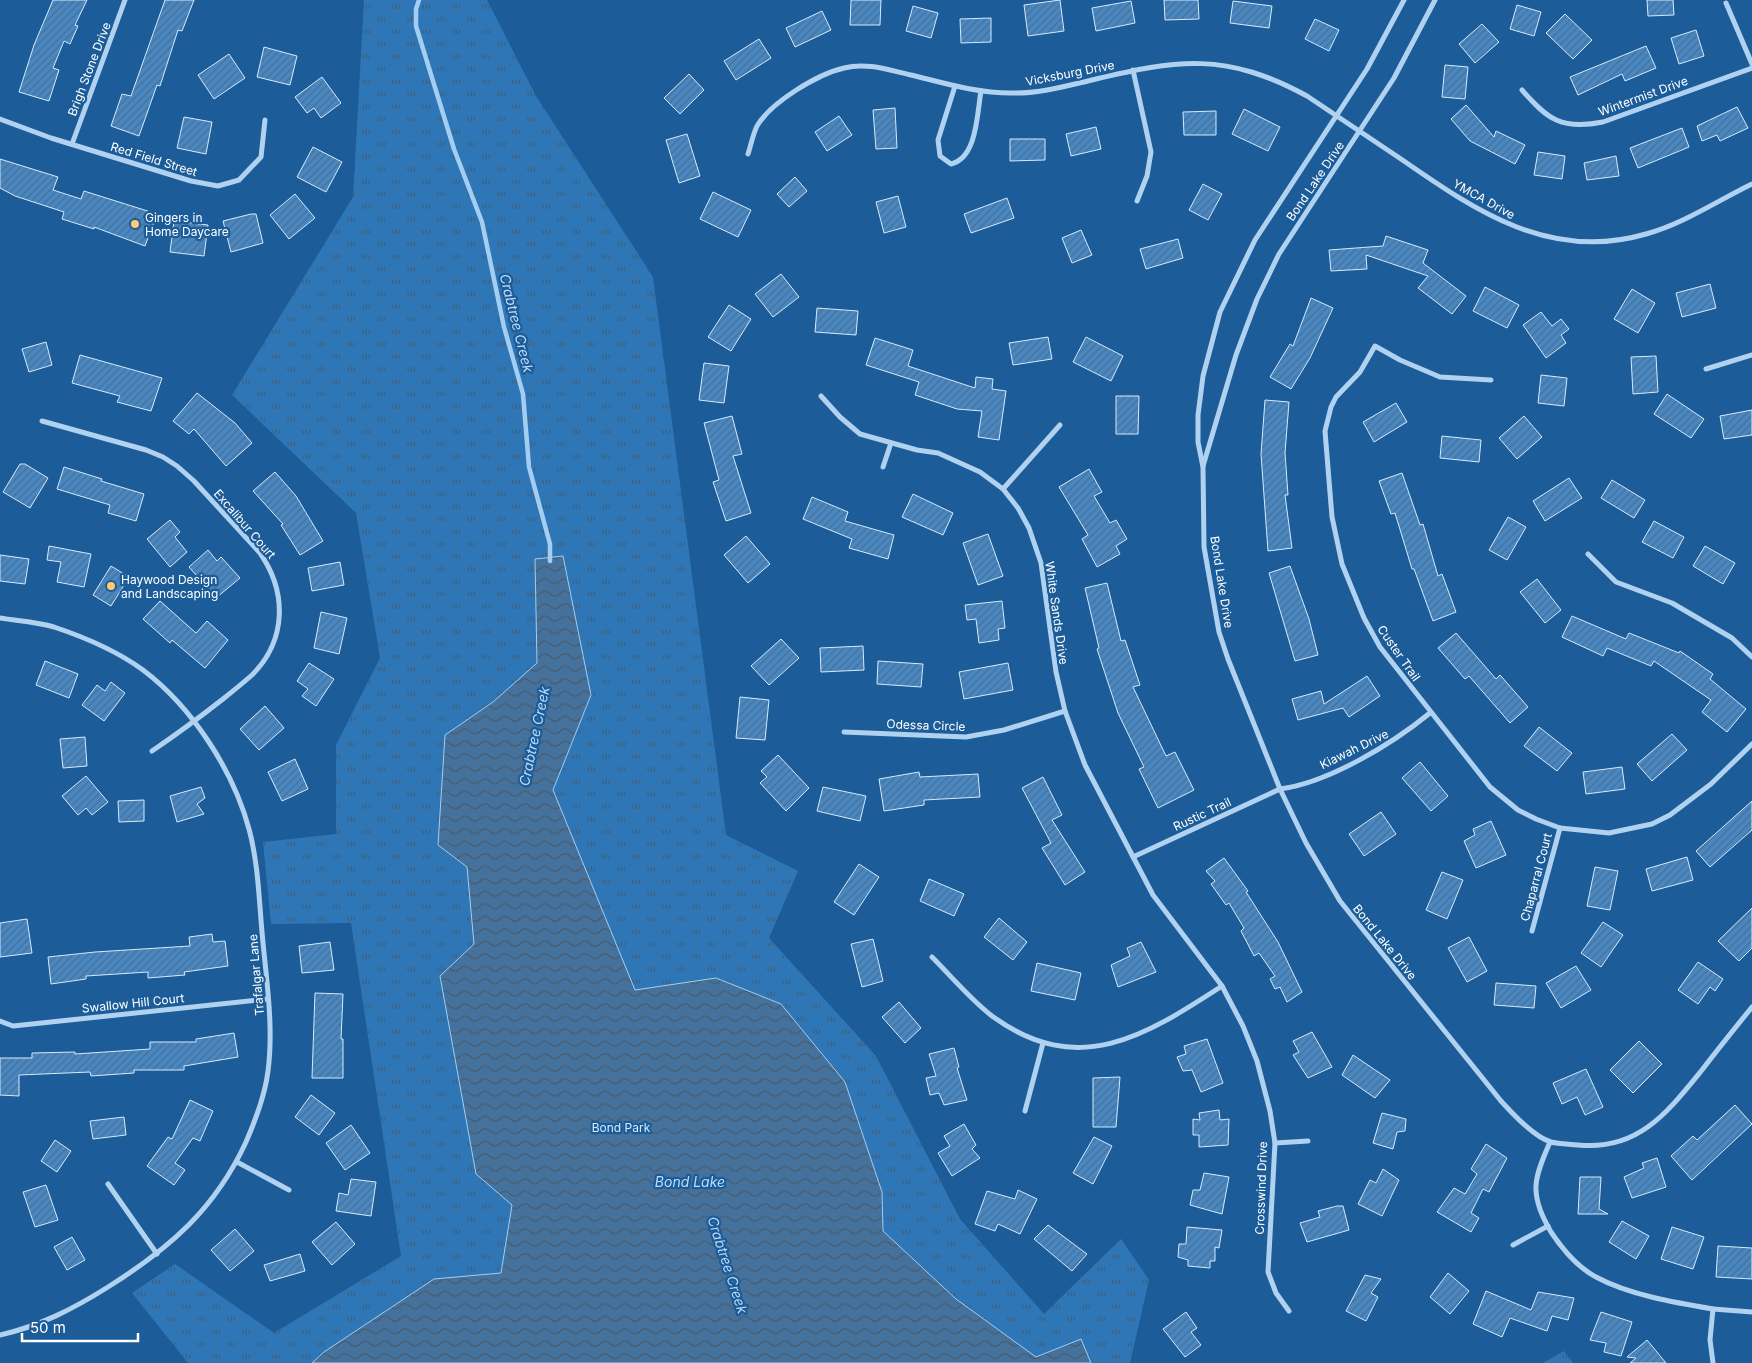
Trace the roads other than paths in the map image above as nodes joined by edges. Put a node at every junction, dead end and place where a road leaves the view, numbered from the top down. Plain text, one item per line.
1 (126, 0) edge
2 (1404, 0) edge
3 (1435, 0) edge
4 (1726, 3) dead end
5 (1752, 64) edge
6 (1752, 68) edge
7 (1133, 70) junction
8 (955, 86) junction
9 (1522, 90) dead end
10 (981, 91) junction
11 (1336, 116) junction
12 (0, 119) edge
13 (265, 120) dead end
14 (1360, 131) junction
15 (72, 144) junction
16 (748, 154) dead end
17 (1752, 184) edge
18 (1137, 201) dead end
19 (1752, 355) edge
20 (1706, 369) dead end
21 (1491, 380) dead end
22 (821, 396) dead end
23 (42, 421) dead end
24 (1060, 425) dead end
25 (891, 443) junction
26 (883, 467) dead end
27 (1203, 467) junction
28 (1003, 489) junction
29 (1588, 554) dead end
30 (0, 618) edge
31 (1752, 658) edge
32 (1065, 711) junction
33 (1430, 713) junction
34 (194, 723) junction
35 (844, 732) dead end
36 (1752, 744) edge
37 (152, 751) dead end
38 (1280, 789) junction
39 (1560, 828) junction
40 (1133, 857) junction
41 (1532, 931) dead end
42 (932, 957) dead end
43 (1222, 986) junction
44 (268, 999) junction
45 (1752, 1007) edge
46 (0, 1021) edge
47 (1043, 1043) junction
48 (1025, 1111) dead end
49 (1308, 1140) dead end
50 (1550, 1142) junction
51 (1274, 1143) junction
52 (237, 1162) junction
53 (108, 1184) dead end
54 (289, 1190) dead end
55 (1548, 1226) junction
56 (1513, 1245) dead end
57 (157, 1254) junction
58 (1714, 1309) junction
59 (1289, 1311) dead end
60 (1752, 1312) edge
61 (0, 1335) edge
62 (1713, 1363) edge

1 - 15 street, Brigh Stone Drive
2 - 11 street, Bond Lake Drive
3 - 14 street, Bond Lake Drive
4 - 5 street
6 - 9 street, Wintermist Drive
7 - 10 street, Vicksburg Drive
7 - 11 street, Vicksburg Drive
7 - 18 street
8 - 10 street, Vicksburg Drive
8 - 10 street
8 - 16 street, Vicksburg Drive
11 - 14 street, Vicksburg Drive
11 - 27 street, Bond Lake Drive
12 - 15 street, Red Field Street
13 - 15 street, Red Field Street
14 - 17 street, YMCA Drive
14 - 27 street, Bond Lake Drive
19 - 20 street
21 - 33 street, Custer Trail
22 - 25 street, White Sands Drive
23 - 34 street, Excalibur Court
24 - 28 street
25 - 26 street
25 - 28 street, White Sands Drive
27 - 38 street, Bond Lake Drive
28 - 32 street, White Sands Drive
29 - 31 street
30 - 34 street, Trafalgar Lane
32 - 35 street, Odessa Circle
32 - 40 street, White Sands Drive
33 - 38 street, Kiawah Drive
33 - 39 street, Custer Trail
34 - 37 street, Excalibur Court
34 - 44 street, Trafalgar Lane
36 - 39 street, Custer Trail
38 - 40 street, Rustic Trail
38 - 50 street, Bond Lake Drive
39 - 41 street, Chaparral Court
40 - 43 street, Crosswind Drive
42 - 47 street
43 - 47 street
43 - 51 street, Crosswind Drive
44 - 46 street, Swallow Hill Court
44 - 52 street, Trafalgar Lane
45 - 50 street, Bond Lake Drive
47 - 48 street
49 - 51 street
50 - 55 street
51 - 59 street, Crosswind Drive
52 - 54 street
52 - 57 street, Trafalgar Lane
53 - 57 street
55 - 56 street
55 - 58 street
57 - 61 street, Trafalgar Lane
58 - 60 street
58 - 62 street

